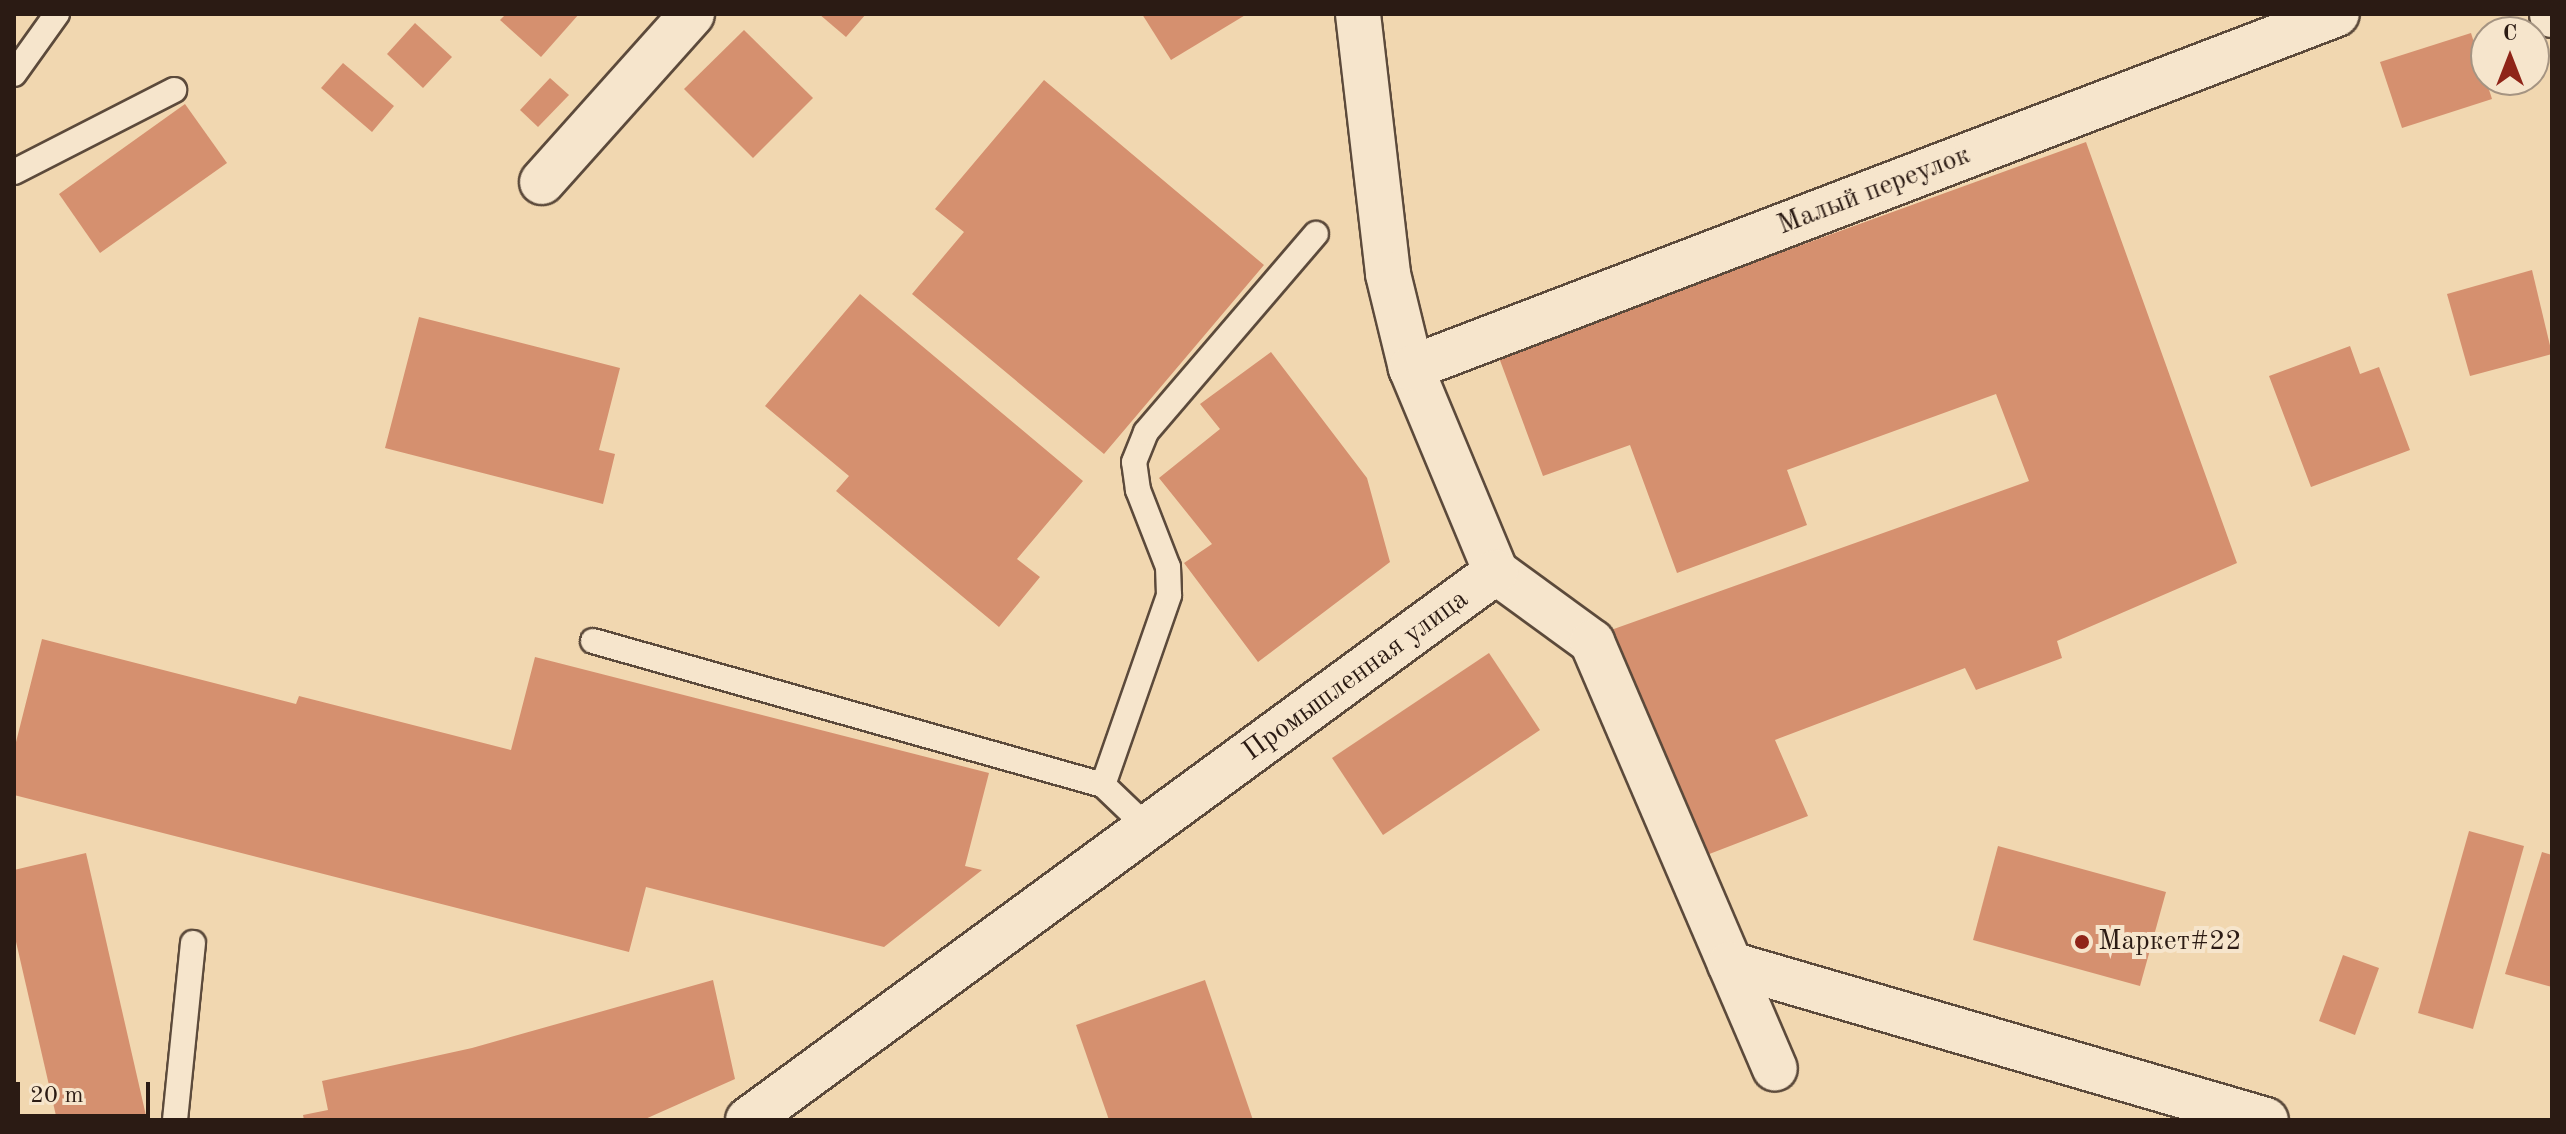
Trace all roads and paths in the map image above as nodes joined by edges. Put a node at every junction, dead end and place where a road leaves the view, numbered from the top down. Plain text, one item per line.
1 (57, 14) edge
2 (692, 14) edge
3 (1358, 14) edge
4 (2337, 14) edge
5 (14, 74) edge
6 (174, 90) dead end
7 (14, 172) edge
8 (542, 182) dead end
9 (1316, 234) dead end
10 (1411, 368) junction
11 (1496, 572) junction
12 (593, 641) dead end
13 (1103, 785) junction
14 (1149, 829) junction
15 (193, 943) dead end
16 (1730, 964) junction
17 (1775, 1068) dead end
18 (175, 1120) edge
19 (748, 1120) edge
20 (2266, 1120) edge

1 - 5 lane
2 - 8 street
3 - 10 street, Промышленная улица
4 - 10 street, Малый переулок
6 - 7 lane
9 - 13 lane
10 - 11 street, Промышленная улица
11 - 14 street, Промышленная улица
11 - 16 street
12 - 13 lane
13 - 14 lane
14 - 19 street, Промышленная улица
15 - 18 lane
16 - 17 street
16 - 20 street

